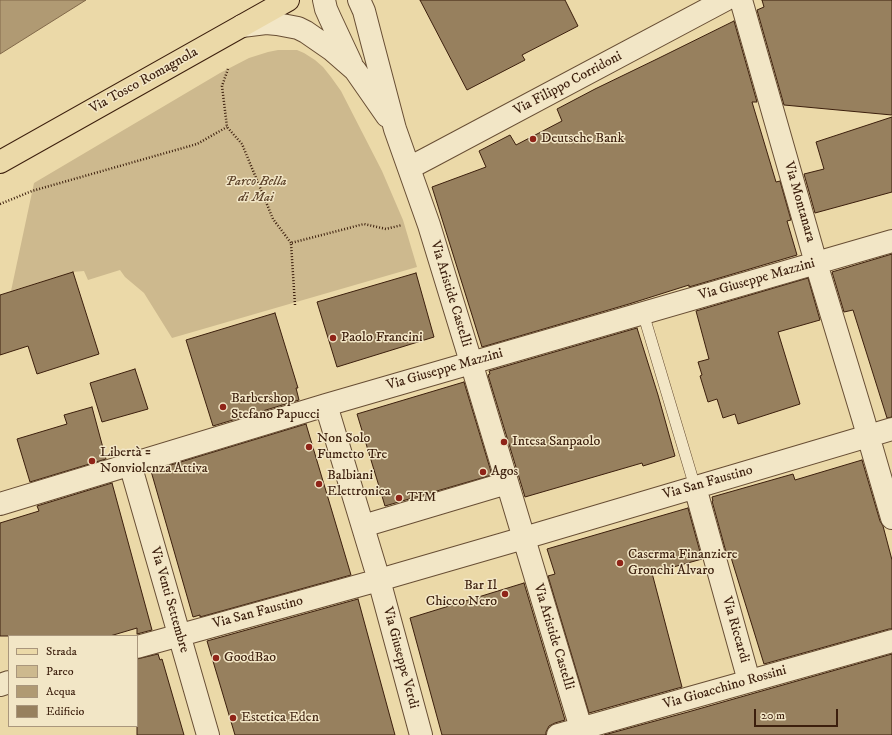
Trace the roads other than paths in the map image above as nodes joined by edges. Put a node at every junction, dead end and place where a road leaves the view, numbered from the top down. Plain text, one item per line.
1 (288, 0) edge
2 (324, 0) edge
3 (359, 0) edge
4 (371, 0) edge
5 (726, 0) edge
6 (741, 0) edge
7 (242, 26) junction
8 (372, 38) junction
9 (355, 70) junction
10 (395, 129) junction
11 (0, 162) edge
12 (409, 168) junction
13 (892, 241) edge
14 (816, 263) junction
15 (642, 313) junction
16 (471, 362) junction
17 (326, 405) junction
18 (892, 429) edge
19 (868, 436) junction
20 (130, 464) junction
21 (507, 483) junction
22 (695, 487) junction
23 (0, 504) edge
24 (892, 518) edge
25 (363, 526) junction
26 (524, 538) junction
27 (379, 580) junction
28 (179, 635) junction
29 (892, 641) edge
30 (138, 647) edge
31 (750, 681) junction
32 (582, 732) edge
33 (208, 735) edge
34 (421, 735) edge
35 (558, 735) edge

1 - 7 main road, Via Tosco Romagnola
2 - 9 street, Via Aristide Castelli
3 - 8 street, Via Aristide Castelli
4 - 8 street, Via Aristide Castelli
5 - 12 street, Via Filippo Corridoni
6 - 14 street, Via Montanara
7 - 9 street, Via Aristide Castelli
7 - 11 main road, Via Tosco Romagnola
8 - 10 street, Via Aristide Castelli
9 - 10 street, Via Aristide Castelli
10 - 12 street, Via Aristide Castelli
12 - 16 street, Via Aristide Castelli
13 - 14 street, Via Giuseppe Mazzini
14 - 15 street, Via Giuseppe Mazzini
14 - 19 street, Via Montanara
15 - 16 street, Via Giuseppe Mazzini
15 - 22 lane
16 - 17 street, Via Giuseppe Mazzini
16 - 21 street, Via Aristide Castelli
17 - 20 street, Via Giuseppe Mazzini
17 - 25 street
18 - 19 street, Via San Faustino
19 - 22 street, Via San Faustino
19 - 24 street, Via Montanara
20 - 23 street, Via Giuseppe Mazzini
20 - 28 street, Via Venti Settembre
21 - 25 street
21 - 26 street, Via Aristide Castelli
22 - 26 street, Via San Faustino
22 - 31 street, Via Riccardi
25 - 27 street, Via Giuseppe Verdi
26 - 27 street, Via San Faustino
26 - 32 street, Via Aristide Castelli
27 - 28 street, Via San Faustino
27 - 34 street, Via Giuseppe Verdi
28 - 30 street, Via San Faustino
28 - 33 street, Via Venti Settembre
29 - 31 street, Via Gioacchino Rossini
31 - 32 street, Via Gioacchino Rossini
32 - 35 street, Via Gioacchino Rossini

